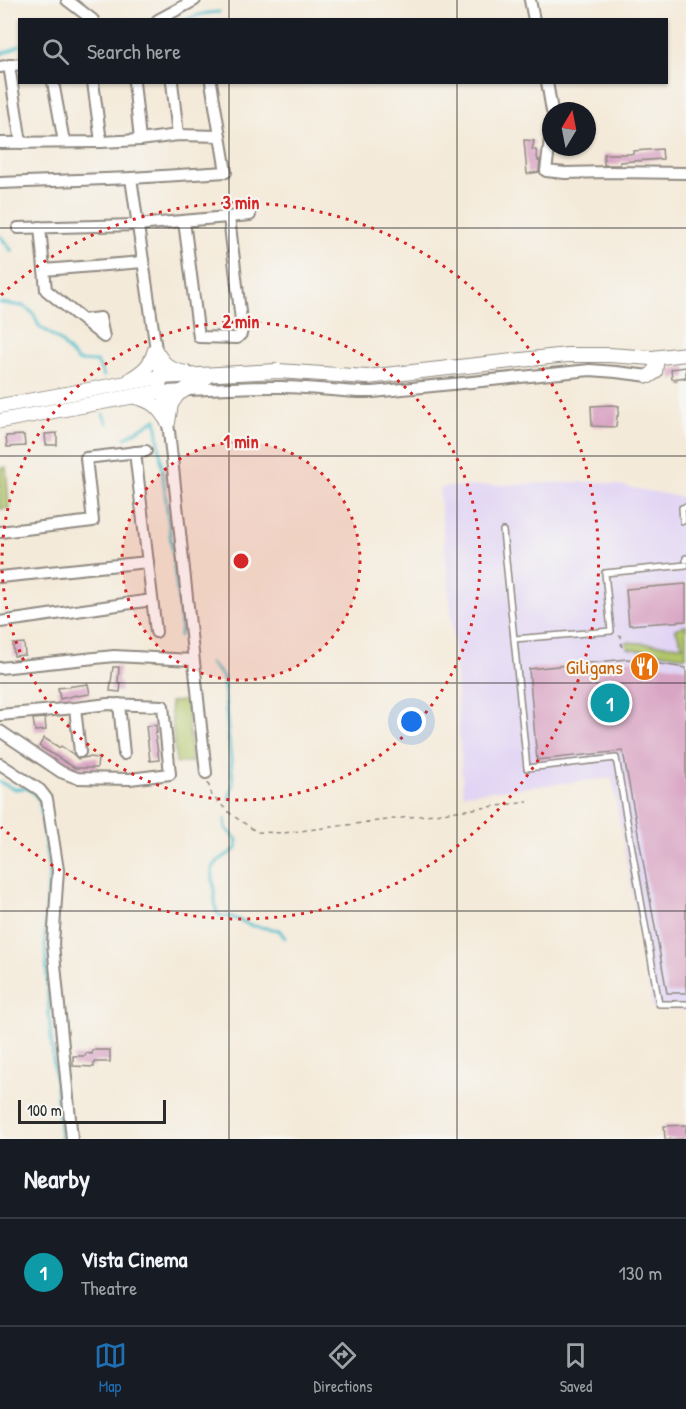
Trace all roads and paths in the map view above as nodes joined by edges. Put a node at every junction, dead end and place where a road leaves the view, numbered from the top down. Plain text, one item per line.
1 (67, 0) edge
2 (195, 0) edge
3 (530, 0) edge
4 (90, 18) edge
5 (162, 18) edge
6 (534, 18) edge
7 (10, 65) edge
8 (53, 84) edge
9 (93, 84) edge
10 (134, 84) edge
11 (172, 84) edge
12 (211, 84) edge
13 (547, 84) edge
14 (550, 102) edge
15 (178, 135) junction
16 (220, 136) junction
17 (140, 140) junction
18 (64, 142) junction
19 (101, 142) junction
20 (0, 143) edge
21 (21, 143) junction
22 (548, 156) edge
23 (686, 173) edge
24 (131, 178) junction
25 (0, 183) edge
26 (250, 215) dead end
27 (229, 217) junction
28 (184, 221) junction
29 (137, 225) junction
30 (40, 227) junction
31 (18, 228) dead end
32 (142, 262) junction
33 (44, 270) junction
34 (83, 320) dead end
35 (155, 350) junction
36 (686, 354) edge
37 (657, 357) junction
38 (221, 374) junction
39 (197, 375) junction
40 (649, 376) joint
41 (686, 379) edge
42 (673, 381) dead end
43 (125, 384) junction
44 (161, 384) junction
45 (184, 391) junction
46 (134, 397) junction
47 (0, 406) edge
48 (0, 421) edge
49 (168, 422) junction
50 (686, 507) edge
51 (683, 521) dead end
52 (503, 531) dead end
53 (0, 532) edge
54 (148, 562) junction
55 (686, 566) edge
56 (0, 577) edge
57 (152, 600) junction
58 (0, 622) edge
59 (611, 631) junction
60 (156, 632) dead end
61 (514, 639) junction
62 (622, 651) dead end
63 (193, 660) junction
64 (0, 668) edge
65 (119, 704) junction
66 (75, 708) junction
67 (0, 715) edge
68 (0, 730) edge
69 (80, 752) dead end
70 (124, 754) dead end
71 (0, 764) edge
72 (206, 773) joint
73 (528, 802) dead end
74 (686, 1004) edge
75 (72, 1139) edge

1 - 4 street
2 - 5 street
3 - 6 street
7 - 21 street
8 - 18 street
9 - 19 street
10 - 17 street
11 - 15 street
12 - 16 street
13 - 14 street
15 - 16 street
15 - 17 street
16 - 24 street
17 - 19 street
18 - 19 street
18 - 21 street
20 - 21 street
22 - 23 street
24 - 25 street
24 - 29 street
26 - 27 street
27 - 28 street
27 - 28 street
28 - 29 street
29 - 30 street
29 - 32 street
30 - 31 street
30 - 33 street
32 - 33 street
32 - 35 street
33 - 34 street
35 - 39 street
35 - 43 street
35 - 44 street
36 - 37 street
37 - 38 street
37 - 40 street
38 - 39 street
38 - 45 street
39 - 44 street
40 - 45 street
41 - 42 path
43 - 44 street
43 - 47 street
44 - 45 street
44 - 46 street
44 - 49 street
45 - 49 street
46 - 48 street
46 - 49 street
49 - 63 street
50 - 51 lane
52 - 61 lane
53 - 54 street
54 - 56 street
54 - 57 street
55 - 59 lane
57 - 58 street
57 - 60 street
59 - 61 lane
59 - 62 path
61 - 74 lane
63 - 64 street
63 - 72 street
65 - 66 street
65 - 68 street
65 - 70 street
66 - 67 street
66 - 69 street
71 - 75 street
72 - 73 path

